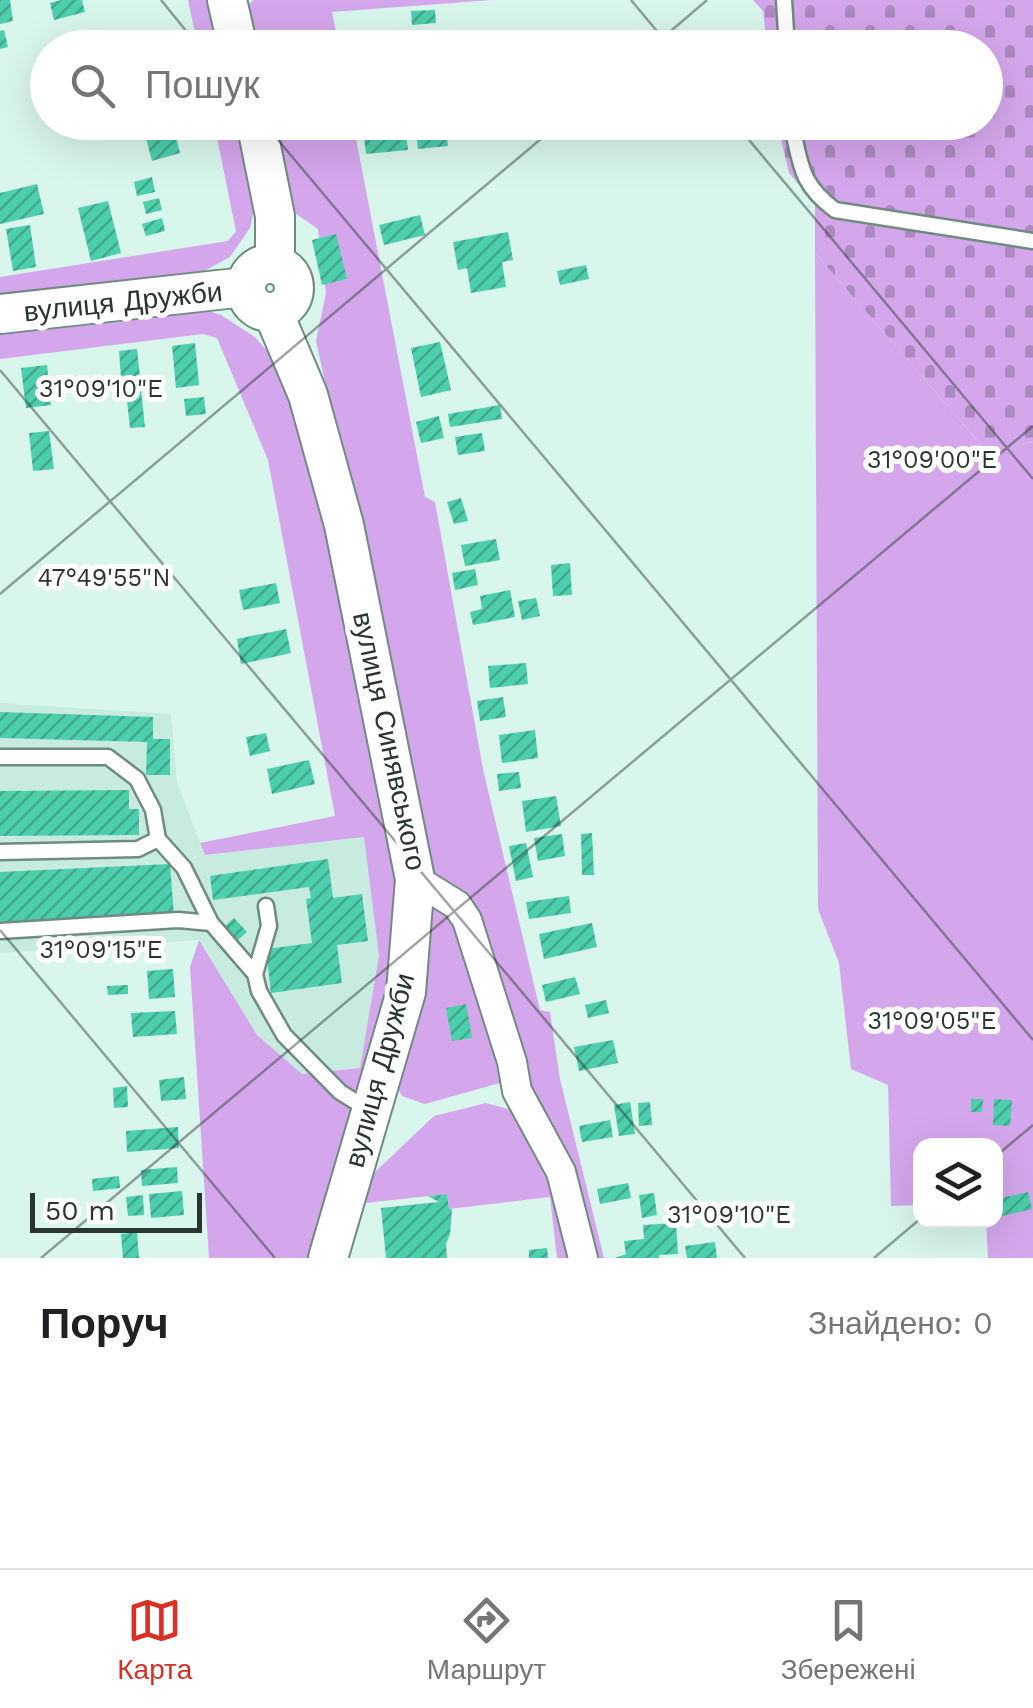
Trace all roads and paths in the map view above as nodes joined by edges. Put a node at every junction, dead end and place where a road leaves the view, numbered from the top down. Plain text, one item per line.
1 (227, 0) edge
2 (784, 0) edge
3 (234, 30) edge
4 (786, 30) edge
5 (260, 140) edge
6 (796, 140) edge
7 (1033, 241) edge
8 (260, 276) junction
9 (0, 314) edge
10 (0, 757) edge
11 (158, 839) junction
12 (0, 852) edge
13 (415, 879) junction
14 (266, 906) dead end
15 (211, 923) junction
16 (0, 931) edge
17 (255, 974) junction
18 (370, 1111) junction
19 (328, 1258) edge
20 (583, 1258) edge

1 - 3 street
2 - 4 lane
5 - 8 street
6 - 7 lane
8 - 9 street, вулиця Дружби
8 - 13 street, вулиця Синявського
10 - 11 lane
11 - 12 lane
11 - 15 lane
13 - 18 street, вулиця Дружби
13 - 20 street, вулиця Синявського
14 - 17 lane
15 - 16 lane
15 - 17 lane
17 - 18 lane
18 - 19 street, вулиця Дружби

